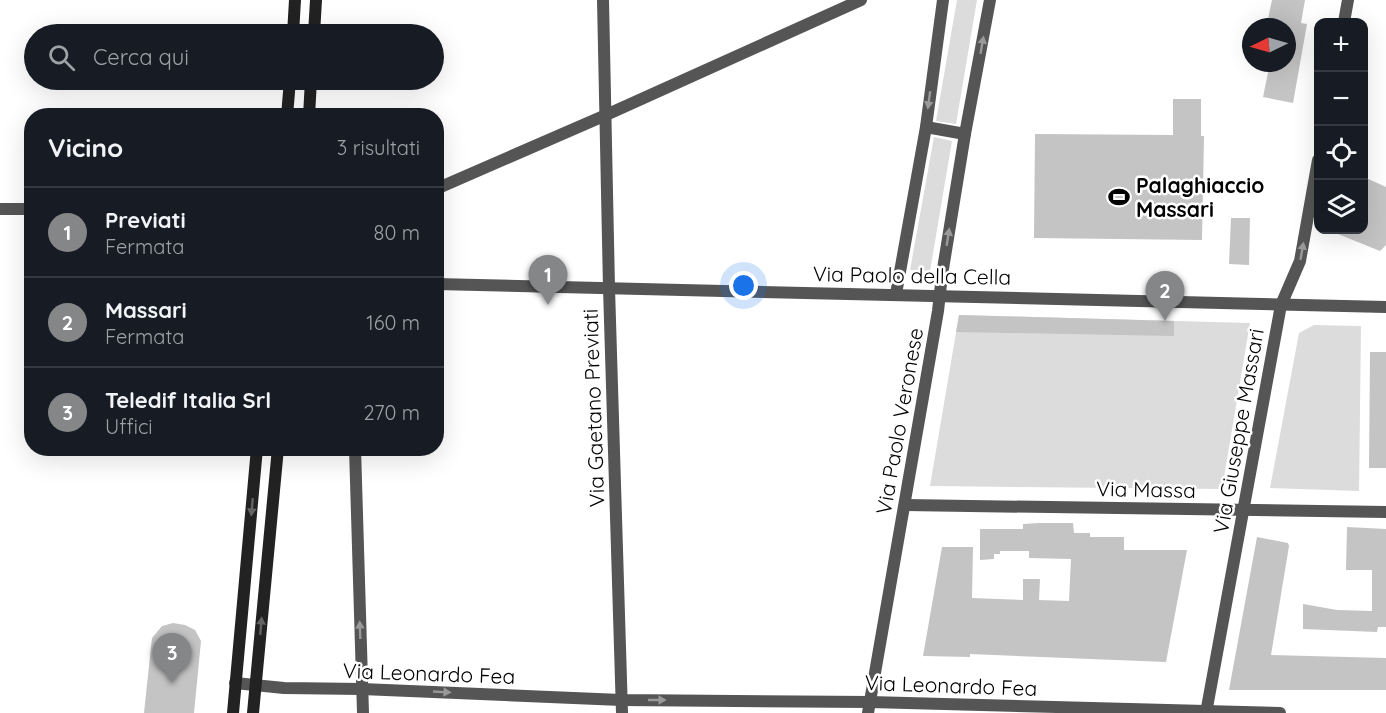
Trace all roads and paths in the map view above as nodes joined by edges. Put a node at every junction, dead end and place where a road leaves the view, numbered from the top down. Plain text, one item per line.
1 (295, 0) edge
2 (316, 0) edge
3 (603, 0) edge
4 (861, 0) edge
5 (943, 0) edge
6 (990, 0) edge
7 (1348, 0) edge
8 (1345, 18) edge
9 (294, 24) edge
10 (315, 24) edge
11 (289, 90) edge
12 (310, 90) edge
13 (288, 108) edge
14 (309, 108) edge
15 (606, 115) junction
16 (926, 127) junction
17 (965, 134) junction
18 (1314, 180) edge
19 (444, 186) edge
20 (0, 209) edge
21 (24, 209) edge
22 (444, 284) edge
23 (609, 288) junction
24 (896, 294) junction
25 (941, 295) junction
26 (1281, 305) junction
27 (1386, 307) edge
28 (256, 456) edge
29 (277, 456) edge
30 (355, 456) edge
31 (905, 505) junction
32 (1244, 510) junction
33 (1386, 512) edge
34 (236, 683) junction
35 (256, 685) junction
36 (362, 689) junction
37 (622, 706) edge
38 (869, 707) edge
39 (1206, 712) edge
40 (233, 713) edge
41 (253, 713) edge
42 (363, 713) edge
43 (1280, 713) edge

1 - 9 main road
2 - 10 main road
3 - 15 street, Via Gaetano Previati
4 - 15 street
5 -> 16 street
17 -> 6 street, Via Paolo Veronese
7 - 8 street
11 - 13 main road
12 - 14 main road
15 - 19 street
15 - 23 street, Via Gaetano Previati
16 - 17 street
16 - 24 street
25 -> 17 street, Via Paolo Veronese
26 -> 18 street, Via Giuseppe Massari
20 - 21 street
22 - 23 street, Via Paolo della Cella
23 - 24 street, Via Paolo della Cella
23 - 37 street, Via Gaetano Previati
24 - 25 street, Via Paolo della Cella
25 - 26 street, Via Paolo della Cella
25 - 31 street, Via Paolo Veronese
26 - 27 street, Via Paolo della Cella
26 - 32 street, Via Giuseppe Massari
28 -> 34 main road
35 -> 29 main road
36 -> 30 street
31 - 32 street, Via Massa
31 - 38 street, Via Paolo Veronese
32 - 33 street, Via Massa
32 - 39 street, Via Giuseppe Massari
34 - 35 street, Via Leonardo Fea
34 - 40 main road
35 - 36 street, Via Leonardo Fea
35 - 41 main road
36 -> 37 street, Via Leonardo Fea
36 - 42 street
37 -> 38 street, Via Leonardo Fea
38 - 39 street, Via Leonardo Fea
39 - 43 street, Via Leonardo Fea

